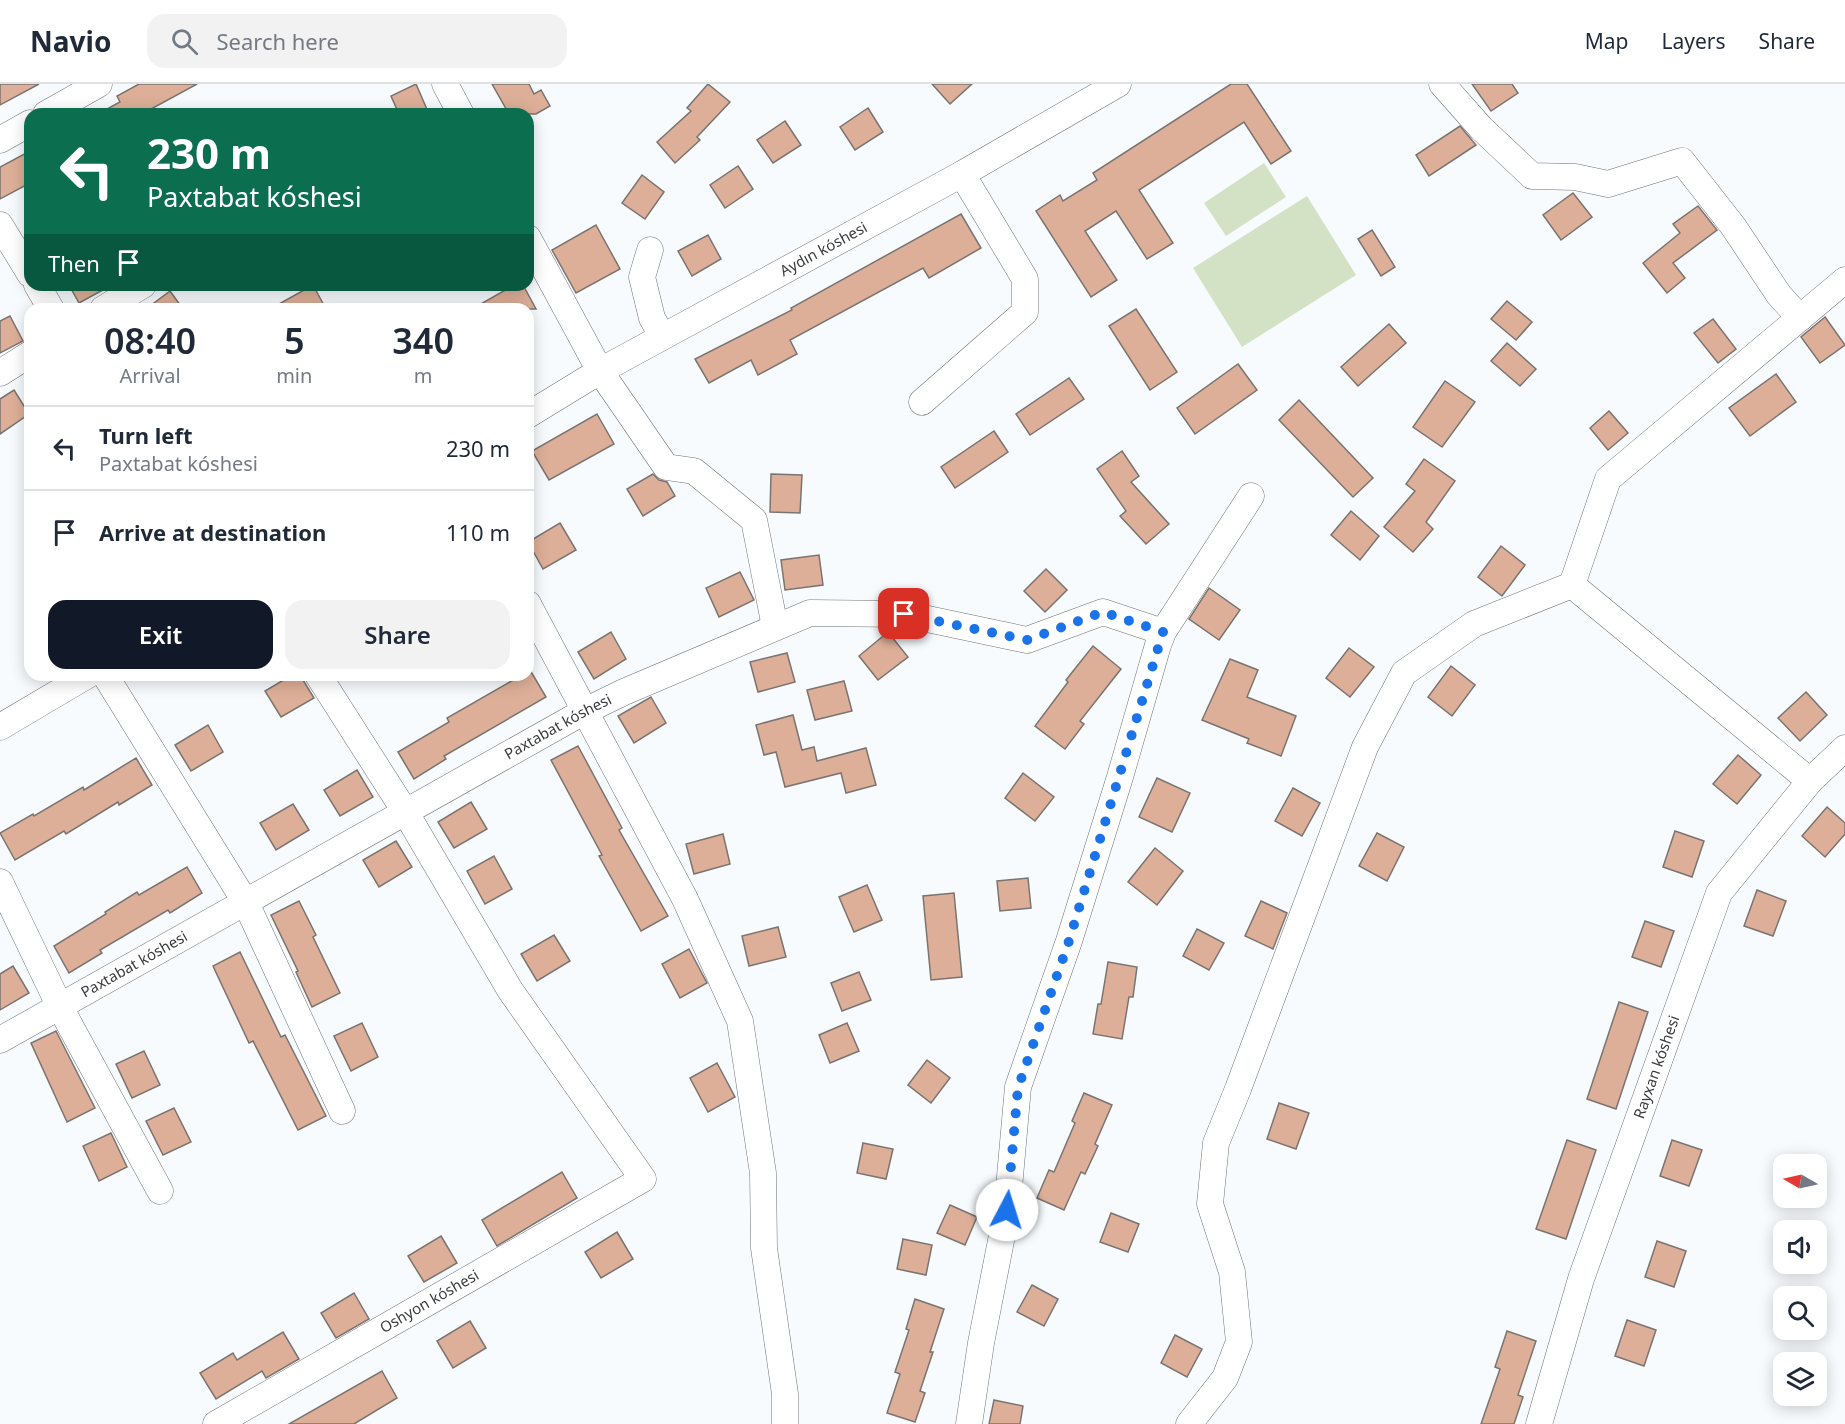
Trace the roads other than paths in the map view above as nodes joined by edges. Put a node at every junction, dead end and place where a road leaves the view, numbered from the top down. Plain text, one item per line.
1 (99, 84) edge
2 (445, 84) edge
3 (1118, 84) edge
4 (1442, 84) edge
5 (57, 108) edge
6 (458, 108) edge
7 (24, 126) edge
8 (0, 140) edge
9 (962, 174) junction
10 (0, 225) edge
11 (534, 249) edge
12 (650, 250) dead end
13 (24, 264) edge
14 (1845, 280) edge
15 (133, 291) edge
16 (113, 303) edge
17 (1800, 318) junction
18 (662, 336) junction
19 (24, 358) edge
20 (600, 371) junction
21 (0, 373) edge
22 (922, 402) dead end
23 (534, 411) edge
24 (1251, 496) dead end
25 (1572, 585) junction
26 (534, 615) edge
27 (775, 627) junction
28 (1163, 632) junction
29 (78, 681) edge
30 (109, 681) edge
31 (322, 681) edge
32 (585, 711) junction
33 (0, 727) edge
34 (1845, 748) edge
35 (1810, 781) junction
36 (406, 813) junction
37 (0, 882) edge
38 (246, 903) junction
39 (60, 1006) junction
40 (0, 1040) edge
41 (342, 1112) dead end
42 (160, 1191) dead end
43 (216, 1424) edge
44 (785, 1424) edge
45 (969, 1424) edge
46 (1189, 1424) edge
47 (1539, 1424) edge

1 - 5 street
2 - 6 street
3 - 9 street, Aydın kóshesi
4 - 17 street
7 - 8 street
9 - 18 street, Aydın kóshesi
9 - 22 street
10 - 13 street
11 - 20 street
12 - 18 street
14 - 17 street
15 - 16 street
17 - 25 street
18 - 20 street, Aydın kóshesi
19 - 21 street
20 - 23 street, Aydın kóshesi
20 - 27 street
24 - 28 street
25 - 35 street
25 - 46 street
26 - 32 street
27 - 28 street, Paxtabat kóshesi
27 - 32 street, Paxtabat kóshesi
28 - 45 street
29 - 33 street
30 - 38 street
31 - 36 street
32 - 36 street, Paxtabat kóshesi
32 - 44 street
34 - 35 street, Rayxan kóshesi
35 - 47 street, Rayxan kóshesi
36 - 38 street, Paxtabat kóshesi
36 - 43 street, Oshyon kóshesi
37 - 39 street
38 - 39 street, Paxtabat kóshesi
38 - 41 street
39 - 40 street, Paxtabat kóshesi
39 - 42 street

